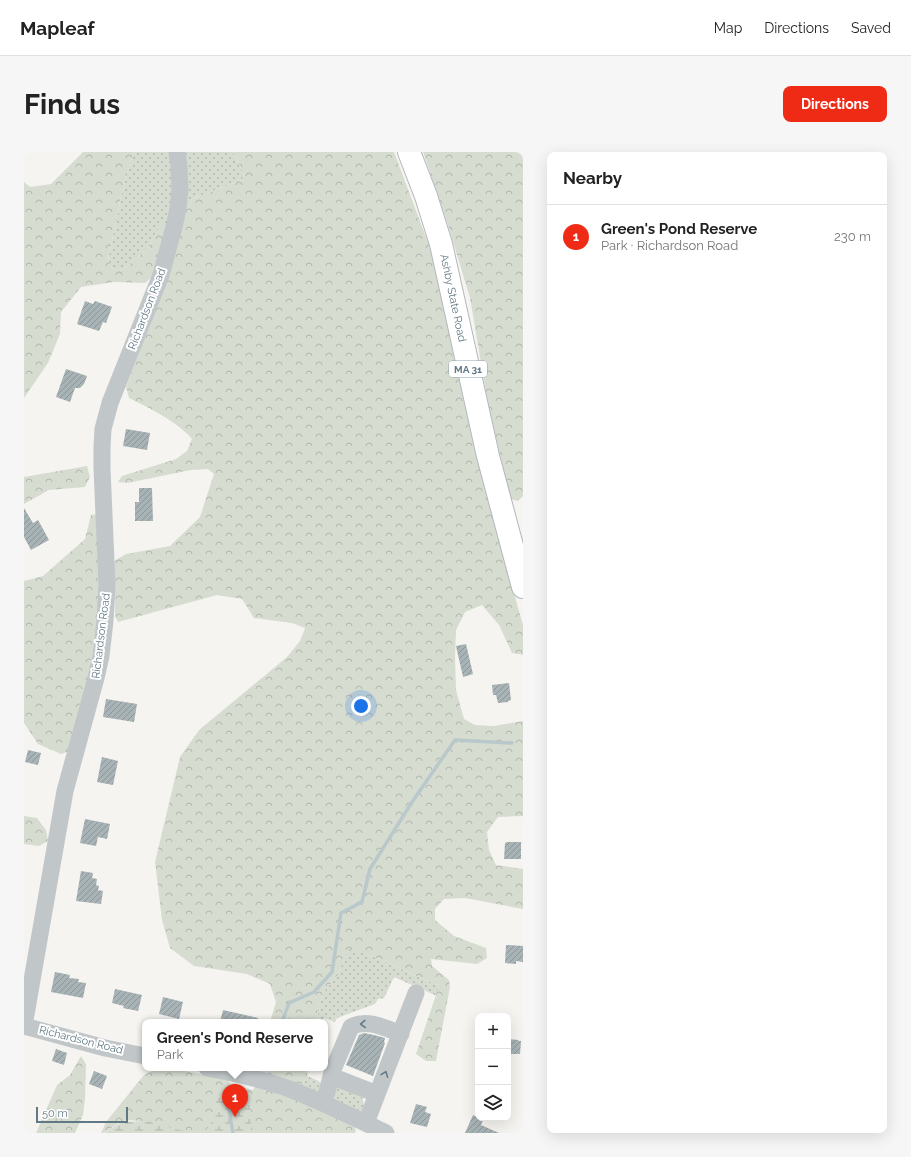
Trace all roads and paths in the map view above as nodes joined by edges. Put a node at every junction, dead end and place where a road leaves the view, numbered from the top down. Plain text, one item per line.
1 (177, 152) edge
2 (409, 152) edge
3 (523, 587) edge
4 (416, 993) dead end
5 (24, 1026) edge
6 (401, 1034) junction
7 (142, 1055) edge
8 (222, 1071) edge
9 (331, 1076) junction
10 (377, 1094) junction
11 (322, 1102) junction
12 (366, 1123) junction
13 (386, 1133) edge

1 - 5 street, Richardson Road
2 - 3 main road, Ashby State Road / MA 31
4 - 6 street
5 - 7 street, Richardson Road
6 -> 9 street
10 -> 6 street
8 - 11 street
9 - 10 street
9 - 11 street
10 - 12 street
11 - 12 street
12 - 13 street

